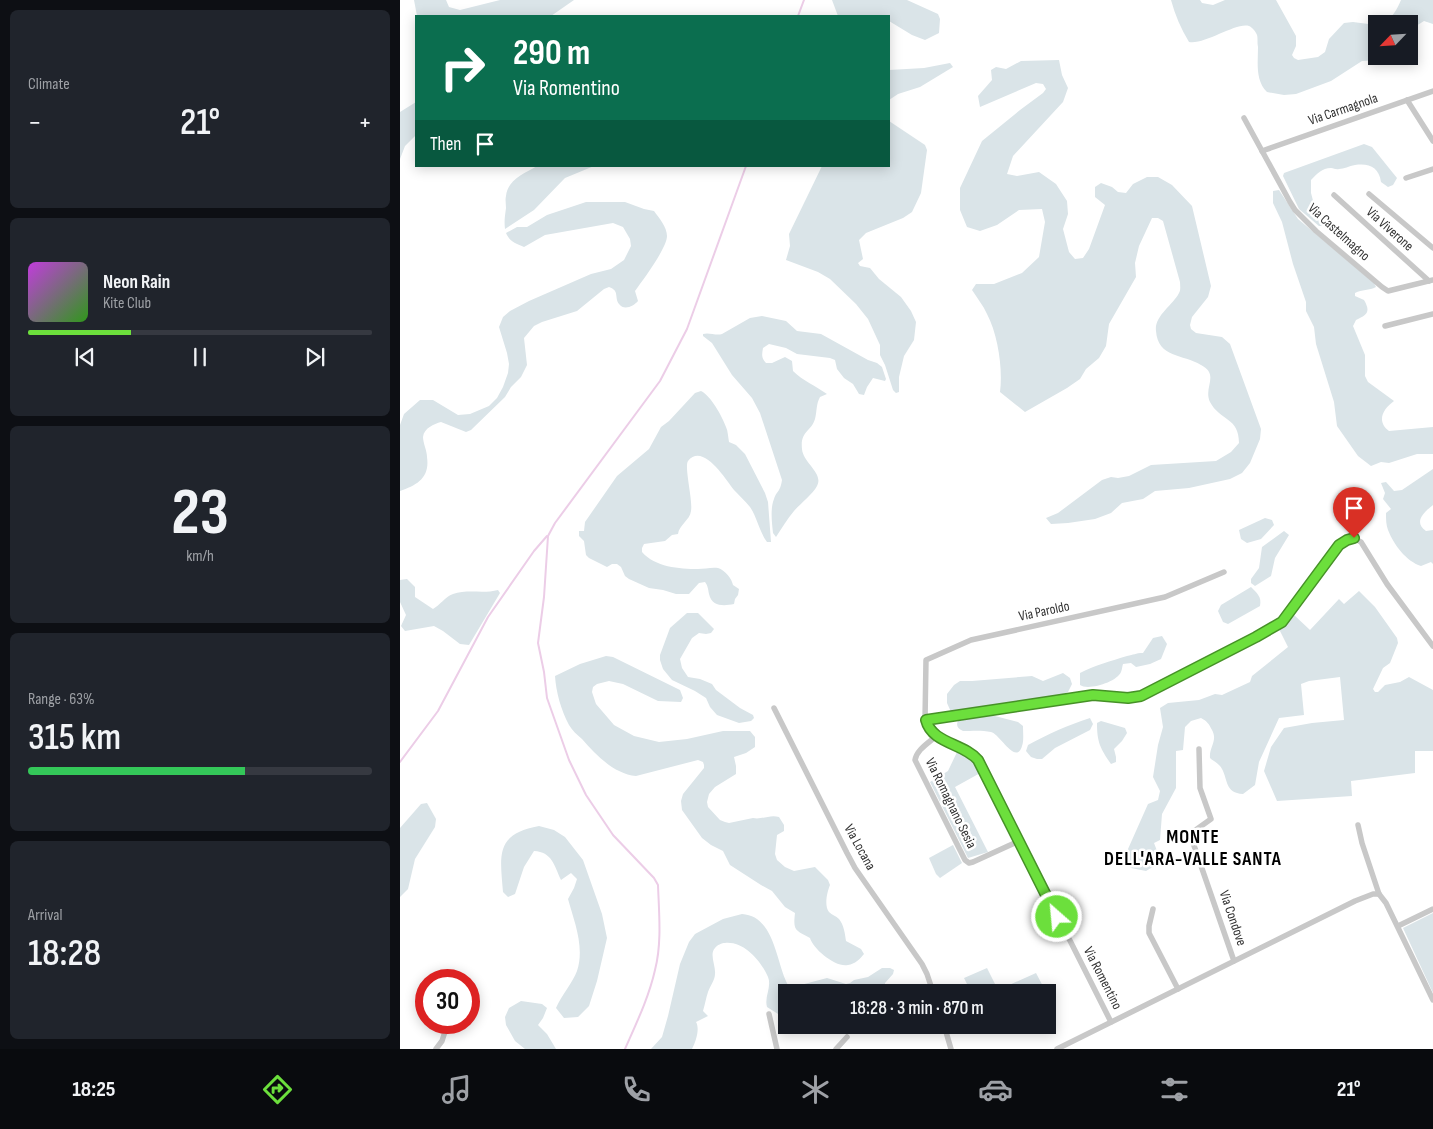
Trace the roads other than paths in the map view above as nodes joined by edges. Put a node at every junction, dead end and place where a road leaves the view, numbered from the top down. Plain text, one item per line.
1 (1433, 91) edge
2 (1407, 100) junction
3 (1244, 118) dead end
4 (1433, 141) edge
5 (1262, 151) junction
6 (1433, 169) edge
7 (1406, 178) dead end
8 (1369, 194) dead end
9 (1334, 195) dead end
10 (1433, 248) edge
11 (1431, 280) edge
12 (1433, 314) edge
13 (1385, 326) dead end
14 (1224, 572) dead end
15 (1433, 646) edge
16 (774, 708) dead end
17 (926, 720) junction
18 (936, 736) junction
19 (1199, 749) dead end
20 (1358, 825) dead end
21 (1019, 841) junction
22 (1379, 894) junction
23 (1153, 909) dead end
24 (1433, 909) edge
25 (1398, 926) junction
26 (1234, 961) junction
27 (931, 984) edge
28 (1178, 989) junction
29 (1433, 1000) edge
30 (769, 1014) dead end
31 (1111, 1022) junction
32 (444, 1034) edge
33 (947, 1034) edge
34 (847, 1037) dead end
35 (436, 1049) edge
36 (777, 1049) edge
37 (836, 1049) edge
38 (951, 1049) edge
39 (1057, 1049) edge

1 - 2 street, Via Carmagnola
2 - 4 street
2 - 5 street, Via Carmagnola
3 - 5 street, Via Castelmagno
5 - 11 street, Via Castelmagno
6 - 7 street
8 - 10 street
9 - 11 street, Via Viverone
12 - 13 street
14 - 17 street, Via Paroldo
15 - 17 street
16 - 27 street, Via Locana
17 - 18 street
18 - 21 street, Via Romentino
18 - 21 street, Via Romagnano Sesia
19 - 26 street, Via Condove
20 - 22 street
21 - 31 street, Via Romentino
22 - 25 street
22 - 26 street
23 - 28 street
24 - 25 street
25 - 29 street
26 - 28 street
28 - 31 street
30 - 36 street
31 - 39 street
32 - 35 street
33 - 38 street
34 - 37 street

